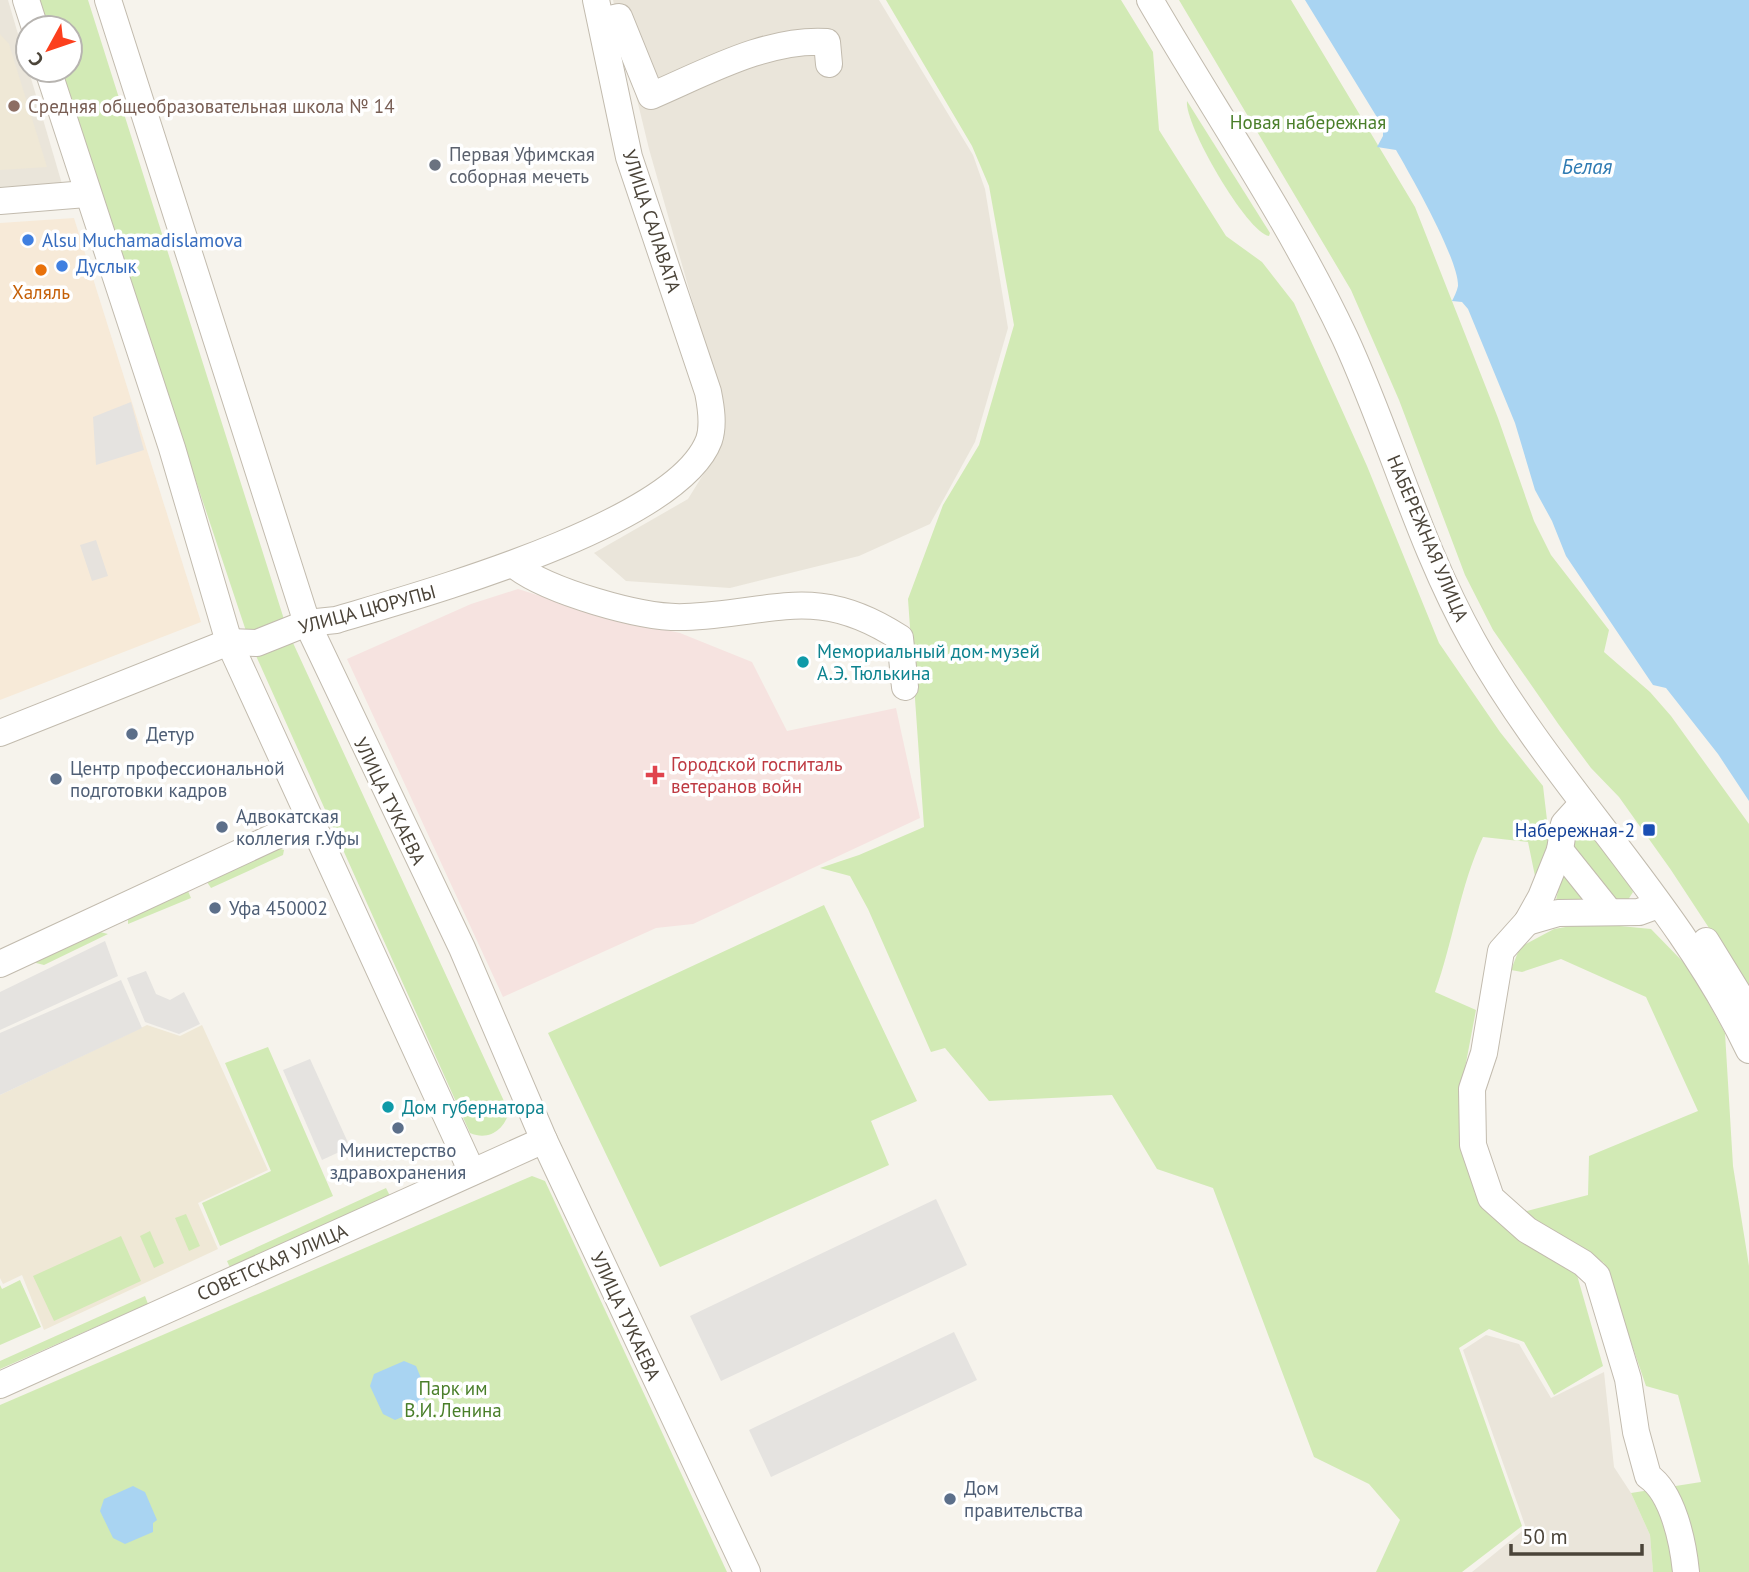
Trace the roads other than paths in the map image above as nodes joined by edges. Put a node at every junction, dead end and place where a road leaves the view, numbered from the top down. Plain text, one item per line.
1 (108, 0) edge
2 (1150, 0) edge
3 (1168, 0) edge
4 (599, 10) edge
5 (829, 64) dead end
6 (52, 84) edge
7 (86, 194) junction
8 (0, 201) edge
9 (709, 440) joint
10 (514, 565) junction
11 (307, 623) junction
12 (229, 642) junction
13 (905, 687) dead end
14 (0, 733) edge
15 (1583, 803) junction
16 (310, 820) junction
17 (1560, 850) junction
18 (1658, 905) junction
19 (1608, 910) junction
20 (1527, 922) junction
21 (0, 964) edge
22 (1749, 1011) edge
23 (1749, 1050) edge
24 (544, 1140) junction
25 (472, 1172) junction
26 (0, 1384) edge
27 (747, 1572) edge
28 (1686, 1572) edge

1 - 11 street, УЛИЦА ТУКАЕВА
2 - 15 street, НАБЕРЕЖНАЯ УЛИЦА
3 - 22 street, НАБЕРЕЖНАЯ УЛИЦА
4 - 5 street
4 - 9 street, УЛИЦА САЛАВАТА
6 - 7 street
7 - 8 street
7 - 12 street
9 - 10 street, УЛИЦА ЦЮРУПЫ
10 - 11 street, УЛИЦА ЦЮРУПЫ
10 - 13 street
11 - 12 street, УЛИЦА ЦЮРУПЫ
11 - 24 street, УЛИЦА ТУКАЕВА
12 - 14 street, УЛИЦА ЦЮРУПЫ
12 - 16 street
15 - 17 street
15 - 18 street, НАБЕРЕЖНАЯ УЛИЦА
16 - 21 street
16 - 25 street
17 - 19 street
17 - 20 street
18 - 19 street
18 - 23 street, НАБЕРЕЖНАЯ УЛИЦА
19 - 20 street
20 - 28 street
24 - 25 street, СОВЕТСКАЯ УЛИЦА
24 - 27 street, УЛИЦА ТУКАЕВА
25 - 26 street, СОВЕТСКАЯ УЛИЦА

